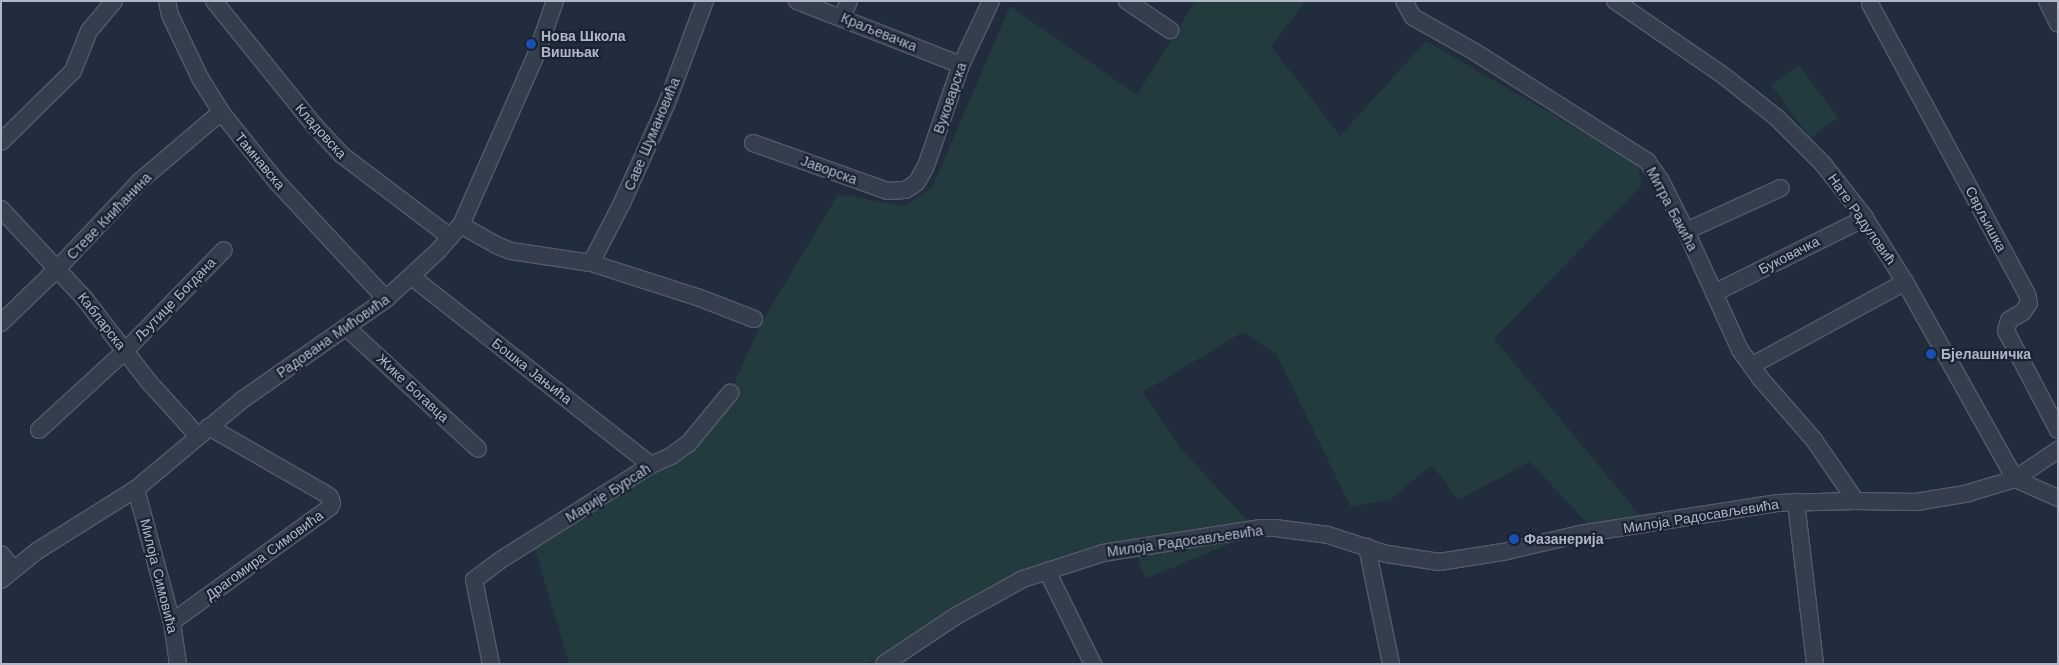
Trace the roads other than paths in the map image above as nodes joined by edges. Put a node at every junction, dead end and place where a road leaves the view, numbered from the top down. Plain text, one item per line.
1 (114, 1) edge
2 (167, 1) edge
3 (214, 1) edge
4 (555, 1) edge
5 (705, 1) edge
6 (797, 1) edge
7 (849, 1) edge
8 (991, 1) edge
9 (1127, 1) edge
10 (1404, 1) edge
11 (1615, 1) edge
12 (2047, 1) edge
13 (1870, 4) dead end
14 (842, 17) junction
15 (2058, 24) edge
16 (1170, 30) dead end
17 (961, 65) junction
18 (220, 112) junction
19 (1, 142) edge
20 (754, 143) dead end
21 (1781, 188) dead end
22 (905, 190) joint
23 (1, 209) edge
24 (1865, 218) junction
25 (462, 225) junction
26 (1686, 232) junction
27 (450, 237) junction
28 (224, 250) dead end
29 (591, 264) junction
30 (58, 268) junction
31 (412, 278) junction
32 (1905, 282) junction
33 (1714, 293) junction
34 (386, 299) junction
35 (754, 319) dead end
36 (1, 323) edge
37 (347, 328) junction
38 (125, 351) junction
39 (1751, 366) junction
40 (730, 393) dead end
41 (39, 430) dead end
42 (2058, 430) edge
43 (204, 432) junction
44 (478, 449) dead end
45 (2058, 450) edge
46 (651, 466) junction
47 (2015, 478) junction
48 (136, 489) junction
49 (2058, 498) edge
50 (1856, 500) junction
51 (1796, 502) junction
52 (1367, 547) junction
53 (1, 554) edge
54 (1047, 571) junction
55 (7, 575) edge
56 (172, 622) junction
57 (178, 664) edge
58 (491, 664) edge
59 (884, 664) edge
60 (1093, 664) edge
61 (1392, 664) edge
62 (1815, 664) edge

1 - 19 street
2 - 18 street, Тамнавска
3 - 27 street, Кладовска
4 - 25 street, Радована Мићовића
5 - 29 street, Саве Шумановића
6 - 14 street, Краљевачка
7 - 14 street
8 - 17 street, Вуковарска
9 - 16 street
10 - 26 street, Митра Бакића
11 - 24 street, Нате Радуловић
12 - 15 street
13 - 42 street, Сврљишка
14 - 17 street, Краљевачка
17 - 22 street, Вуковарска
18 - 30 street, Стеве Книћанина
18 - 34 street, Тамнавска
20 - 22 street, Јаворска
21 - 26 street
23 - 30 street, Кабларска
24 - 32 street, Нате Радуловић
24 - 33 street, Буковачка
25 - 27 street, Радована Мићовића
25 - 29 street
26 - 33 street, Митра Бакића
27 - 31 street, Радована Мићовића
28 - 38 street, Љутице Богдана
29 - 35 street
30 - 36 street, Стеве Книћанина
30 - 38 street, Кабларска
31 - 34 street, Радована Мићовића
31 - 46 street, Бошка Јањића
32 - 39 street
32 - 47 street, Нате Радуловић
33 - 39 street, Митра Бакића
34 - 37 street, Радована Мићовића
37 - 43 street, Радована Мићовића
37 - 44 street, Жике Богавца
38 - 41 street, Љутице Богдана
38 - 43 street, Кабларска
39 - 50 street, Митра Бакића
40 - 46 street, Марије Бурсаћ
43 - 48 street, Радована Мићовића
43 - 56 street, Драгомира Симовића
45 - 47 street, Милоја Радосављевића
46 - 58 street, Марије Бурсаћ
47 - 49 street
47 - 50 street, Милоја Радосављевића
48 - 55 street, Радована Мићовића
48 - 56 street, Милоја Симовића
50 - 51 street, Милоја Радосављевића
51 - 52 street, Милоја Радосављевића
51 - 62 street, Милоја Радосављевића
52 - 54 street, Милоја Радосављевића
52 - 61 street
53 - 55 street
54 - 59 street, Милоја Радосављевића
54 - 60 street
56 - 57 street, Милоја Симовића

